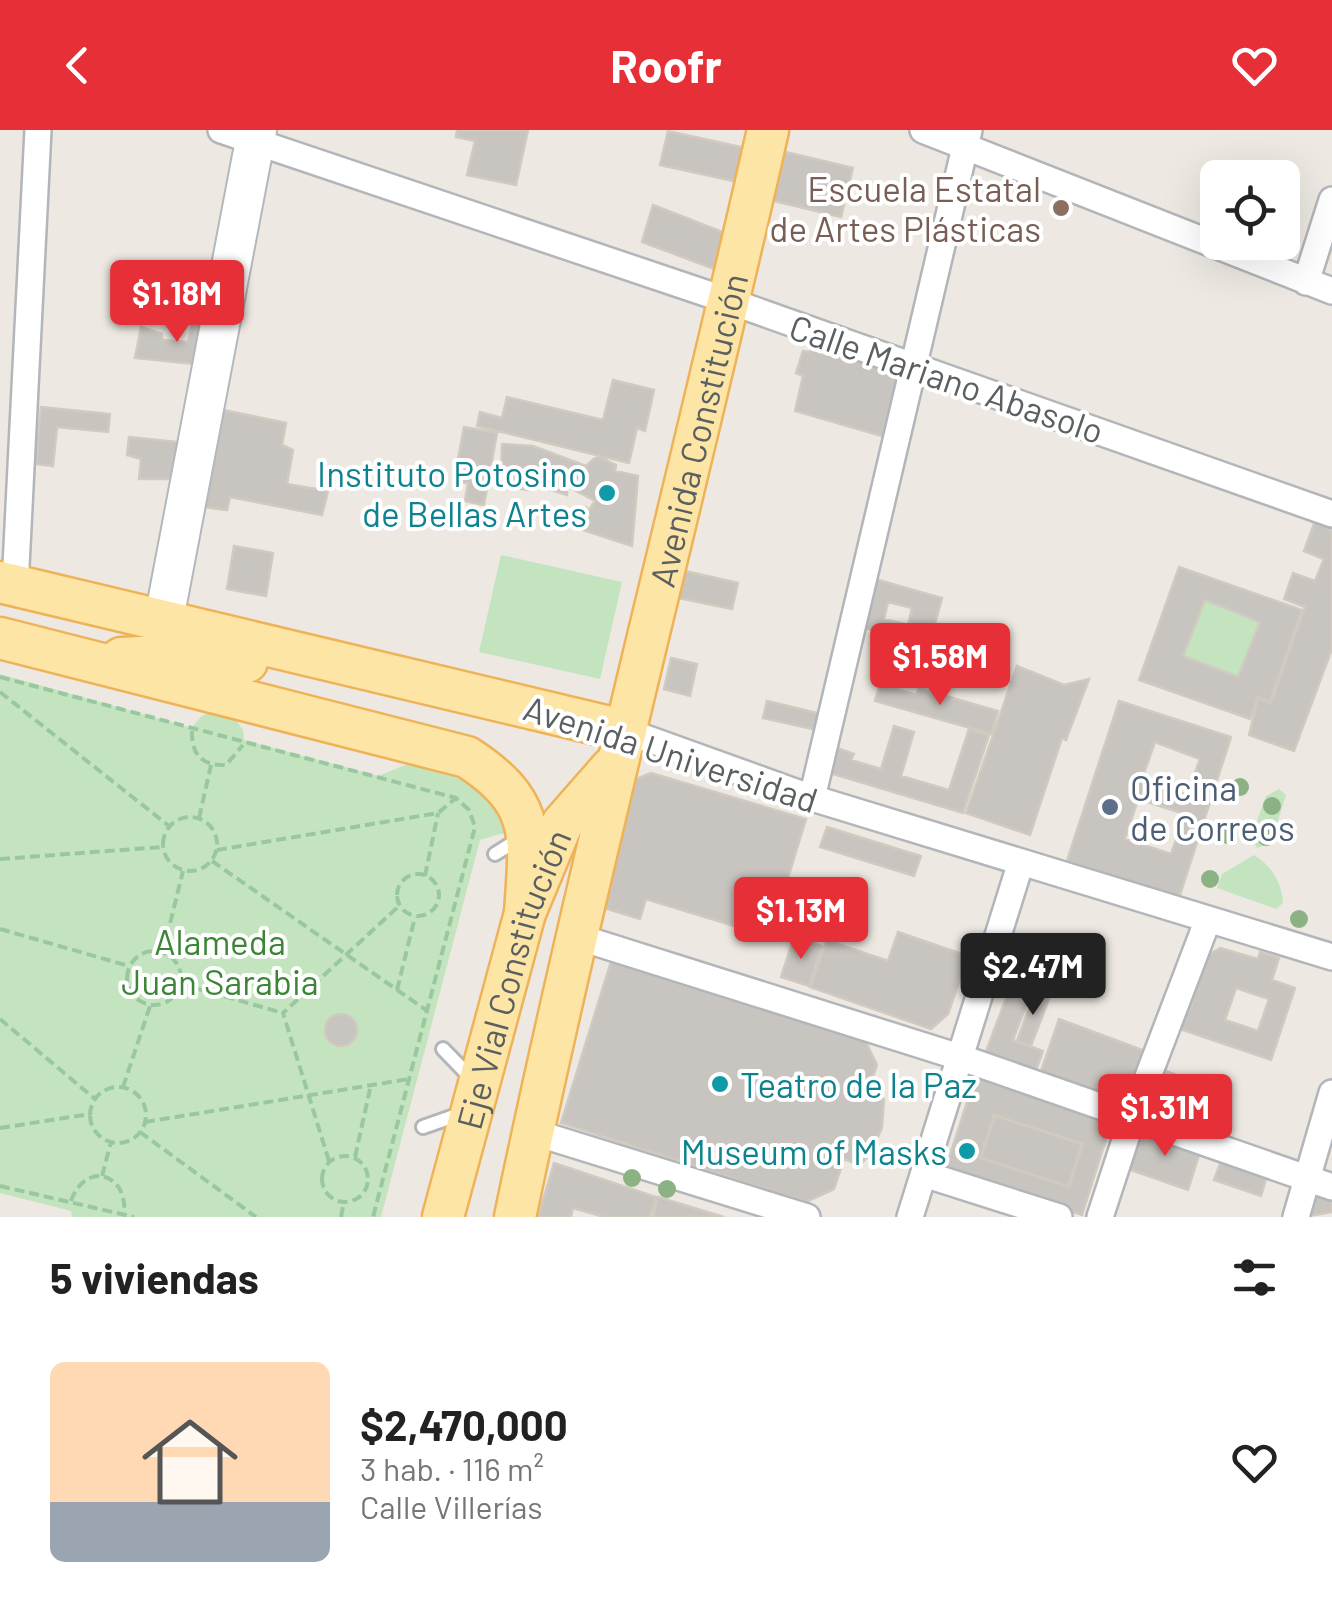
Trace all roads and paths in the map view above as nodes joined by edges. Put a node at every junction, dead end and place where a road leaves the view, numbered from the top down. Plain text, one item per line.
1 (38, 130) edge
2 (768, 130) edge
3 (923, 130) edge
4 (244, 134) edge
5 (967, 139) edge
6 (1332, 200) edge
7 (1306, 282) junction
8 (1332, 291) edge
9 (729, 302) junction
10 (916, 366) junction
11 (1332, 514) edge
12 (8, 584) edge
13 (164, 619) junction
14 (0, 638) edge
15 (78, 660) junction
16 (368, 667) junction
17 (0, 677) edge
18 (0, 692) edge
19 (192, 731) junction
20 (243, 744) junction
21 (621, 747) junction
22 (212, 765) junction
23 (456, 798) junction
24 (812, 798) junction
25 (438, 813) junction
26 (198, 818) junction
27 (169, 826) junction
28 (530, 832) junction
29 (162, 847) junction
30 (217, 850) junction
31 (494, 854) dead end
32 (0, 859) edge
33 (212, 861) junction
34 (1021, 862) junction
35 (183, 871) junction
36 (425, 876) junction
37 (400, 905) junction
38 (526, 913) junction
39 (415, 916) junction
40 (1207, 922) junction
41 (0, 929) edge
42 (578, 937) junction
43 (162, 952) junction
44 (348, 956) junction
45 (1332, 957) edge
46 (129, 966) junction
47 (181, 984) junction
48 (397, 990) junction
49 (150, 1006) junction
50 (427, 1010) junction
51 (284, 1014) junction
52 (0, 1020) edge
53 (442, 1049) dead end
54 (959, 1057) junction
55 (409, 1079) junction
56 (123, 1087) junction
57 (371, 1088) junction
58 (1332, 1092) edge
59 (308, 1097) junction
60 (473, 1097) junction
61 (95, 1099) junction
62 (90, 1114) junction
63 (1133, 1116) junction
64 (146, 1122) junction
65 (423, 1127) dead end
66 (0, 1128) edge
67 (140, 1132) junction
68 (533, 1132) junction
69 (112, 1142) junction
70 (354, 1157) junction
71 (328, 1161) junction
72 (924, 1174) junction
73 (102, 1176) junction
74 (1320, 1183) edge
75 (0, 1186) edge
76 (71, 1201) junction
77 (344, 1202) junction
78 (124, 1214) edge
79 (134, 1217) edge
80 (256, 1217) edge
81 (340, 1217) edge
82 (373, 1217) edge
83 (442, 1217) edge
84 (515, 1217) edge
85 (807, 1217) edge
86 (910, 1217) edge
87 (1059, 1217) edge
88 (1100, 1217) edge
89 (1296, 1217) edge

1 - 12 street
2 - 9 main road, Avenida Constitución
3 - 5 street
4 - 9 street, Calle Mariano Abasolo
4 - 13 street
5 - 7 street
5 - 10 street
6 - 7 street
7 - 8 street
9 - 10 street, Calle Mariano Abasolo
9 - 21 main road, Avenida Constitución
10 - 11 street, Calle Mariano Abasolo
10 - 24 street
12 - 13 main road, Avenida Universidad
13 - 16 main road, Avenida Universidad
14 - 15 main road
15 - 16 main road
15 - 28 main road
16 - 21 main road, Avenida Universidad
17 - 19 path
18 - 27 path
19 - 20 path
19 - 22 path
20 - 22 path
20 - 23 path
21 - 24 street, Avenida Universidad
21 - 38 main road, Eje Vial Constitución
21 - 42 main road, Eje Vial Constitución
22 - 26 path
23 - 25 path
23 - 50 path
24 - 34 street, Avenida Universidad
25 - 30 path
25 - 36 path
26 - 27 path
26 - 30 path
27 - 29 path
28 - 31 lane
28 - 38 main road
29 - 32 path
29 - 35 path
30 - 33 path
33 - 35 path
33 - 44 path
34 - 40 street, Avenida Universidad
34 - 54 street
35 - 43 path
36 - 37 path
36 - 39 path
37 - 39 path
37 - 44 path
38 - 60 main road, Eje Vial Constitución
39 - 48 path
40 - 45 street, Avenida Universidad
40 - 63 street
41 - 46 path
42 - 54 street
42 - 68 main road, Eje Vial Constitución
43 - 46 path
43 - 47 path
44 - 48 path
44 - 51 path
46 - 49 path
47 - 49 path
47 - 51 path
48 - 50 path
49 - 56 path
50 - 55 path
51 - 59 path
52 - 61 path
53 - 60 lane
54 - 63 street
54 - 72 street
55 - 57 path
55 - 82 path
56 - 61 path
56 - 64 path
57 - 59 path
57 - 70 path
58 - 74 street
59 - 64 path
59 - 71 path
60 - 65 lane
60 - 83 main road, Eje Vial Constitución
61 - 62 path
62 - 66 path
62 - 69 path
63 - 74 street
63 - 88 street
64 - 67 path
67 - 69 path
67 - 80 path
68 - 84 main road, Eje Vial Constitución
68 - 85 street
69 - 73 path
70 - 71 path
70 - 77 path
71 - 77 path
72 - 86 street
72 - 87 street
73 - 76 path
73 - 78 path
74 - 89 street
75 - 76 path
76 - 78 path
77 - 81 path
78 - 79 path

